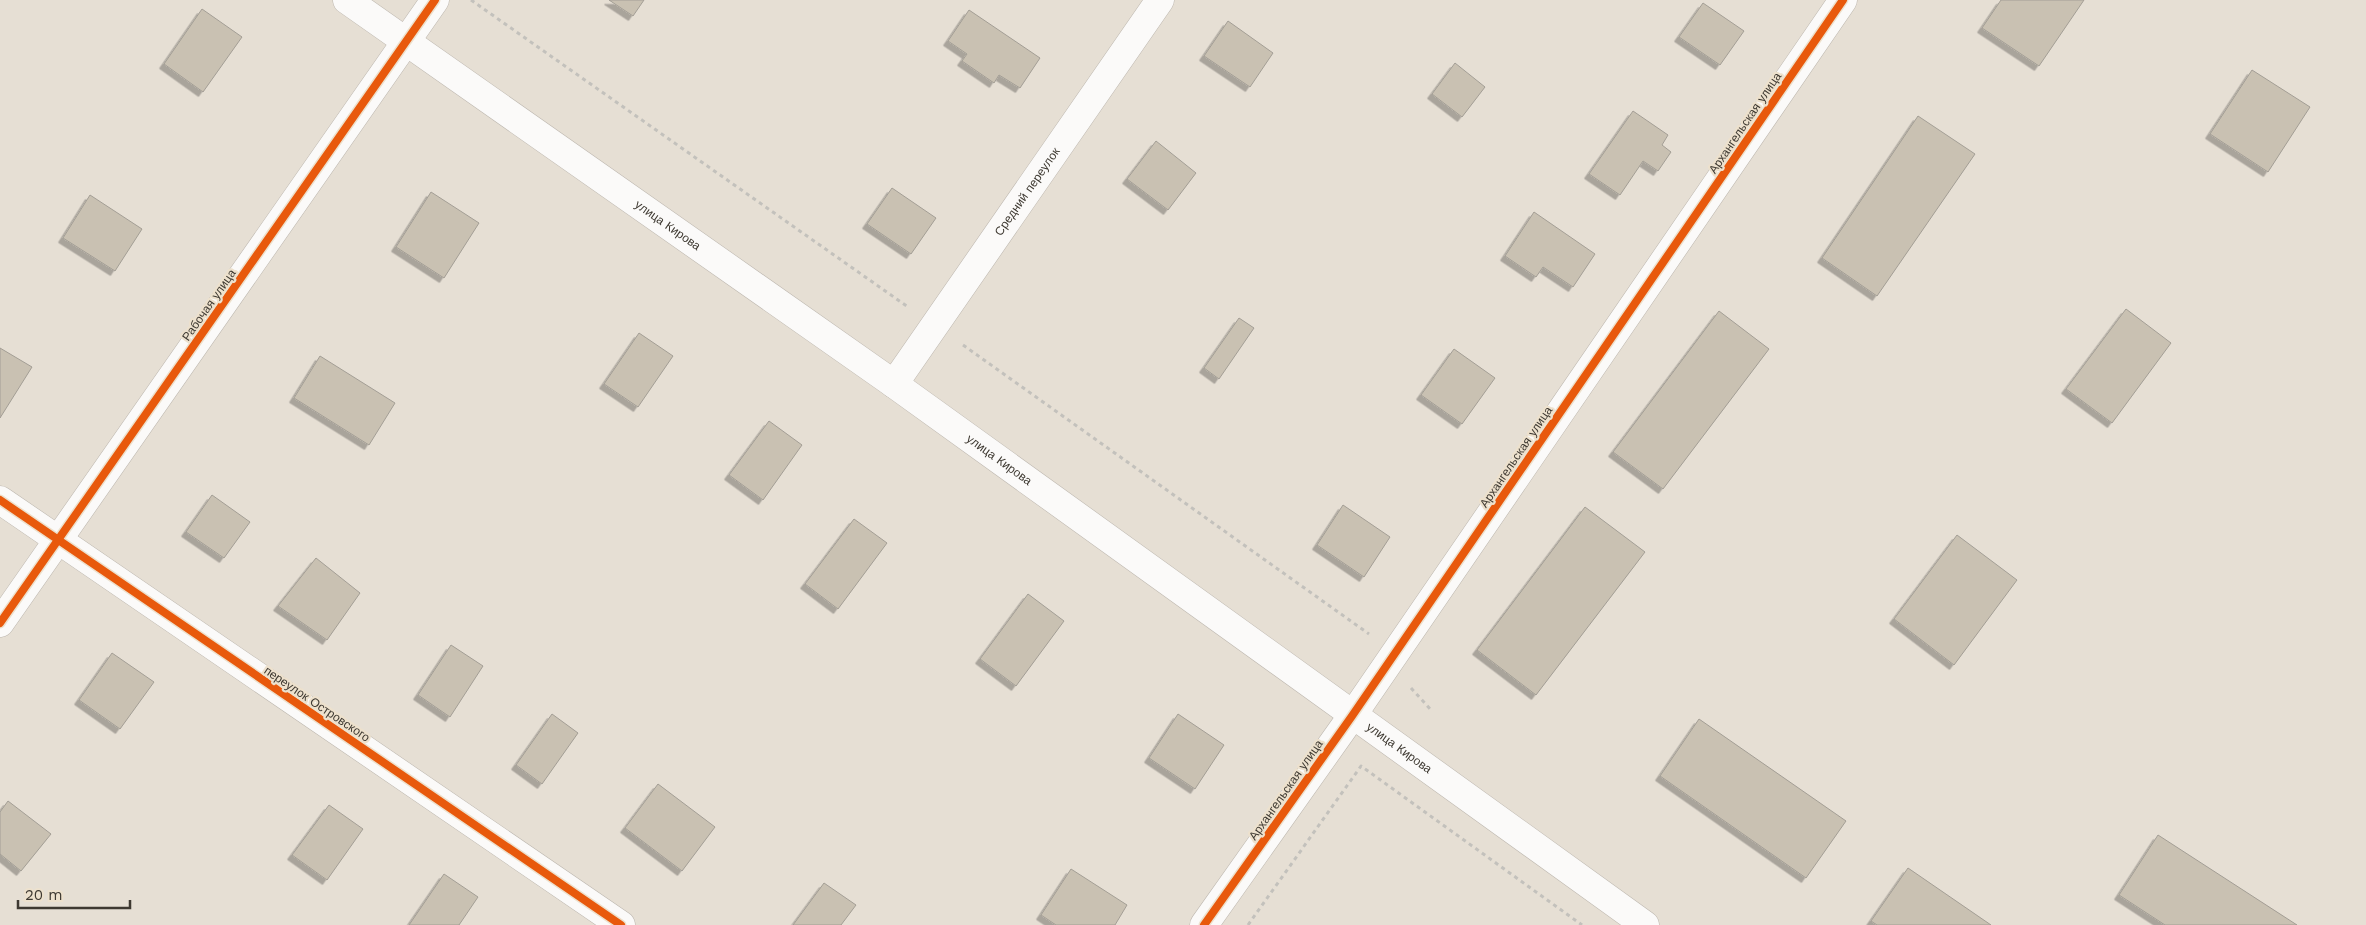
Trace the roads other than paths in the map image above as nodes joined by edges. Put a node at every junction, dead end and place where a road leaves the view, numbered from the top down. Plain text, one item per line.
1 (347, 0) edge
2 (435, 0) edge
3 (1160, 0) edge
4 (1843, 0) edge
5 (406, 42) junction
6 (894, 384) junction
7 (0, 500) edge
8 (58, 541) junction
9 (0, 623) edge
10 (1352, 716) junction
11 (622, 925) edge
12 (1204, 925) edge
13 (1644, 925) edge

1 - 5 street, улица Кирова
2 - 5 street, Рабочая улица
3 - 6 street, Средний переулок
4 - 10 street, Архангельская улица
5 - 6 street, улица Кирова
5 - 8 street, Рабочая улица
6 - 10 street, улица Кирова
7 - 8 street, переулок Островского
8 - 9 street, Рабочая улица
8 - 11 street, переулок Островского
10 - 12 street, Архангельская улица
10 - 13 street, улица Кирова

